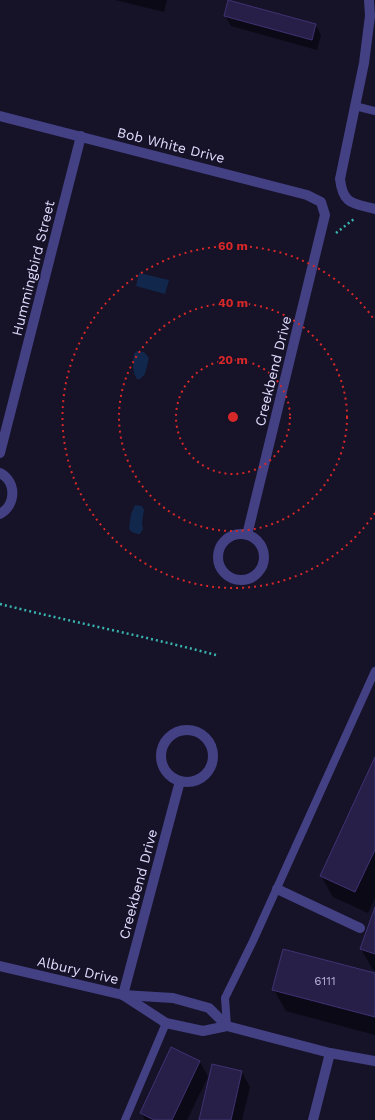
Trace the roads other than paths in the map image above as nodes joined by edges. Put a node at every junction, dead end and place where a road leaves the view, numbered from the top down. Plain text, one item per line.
1 (369, 0) edge
2 (354, 106) junction
3 (375, 111) edge
4 (0, 116) edge
5 (81, 136) junction
6 (375, 209) edge
7 (325, 215) joint
8 (0, 453) edge
9 (0, 473) edge
10 (0, 514) edge
11 (247, 535) junction
12 (375, 671) edge
13 (180, 781) junction
14 (277, 889) junction
15 (360, 928) dead end
16 (0, 966) edge
17 (123, 995) junction
18 (166, 1023) junction
19 (227, 1026) junction
20 (330, 1053) junction
21 (375, 1061) edge
22 (125, 1120) edge
23 (313, 1120) edge

1 - 2 street
2 - 3 lane
2 - 6 street
4 - 5 street, Bob White Drive
5 - 7 street, Bob White Drive
5 - 8 street, Hummingbird Street
7 - 11 street, Creekbend Drive
9 - 10 street
11 - 11 street
12 - 14 lane
13 - 13 street
13 - 17 street, Creekbend Drive
14 - 15 street
14 - 19 lane
16 - 17 street, Albury Drive
17 - 18 street, Albury Drive
17 - 19 street
18 - 19 street, Albury Drive
18 - 22 lane
19 - 20 street, Albury Drive
20 - 21 street, Albury Drive
20 - 23 street

